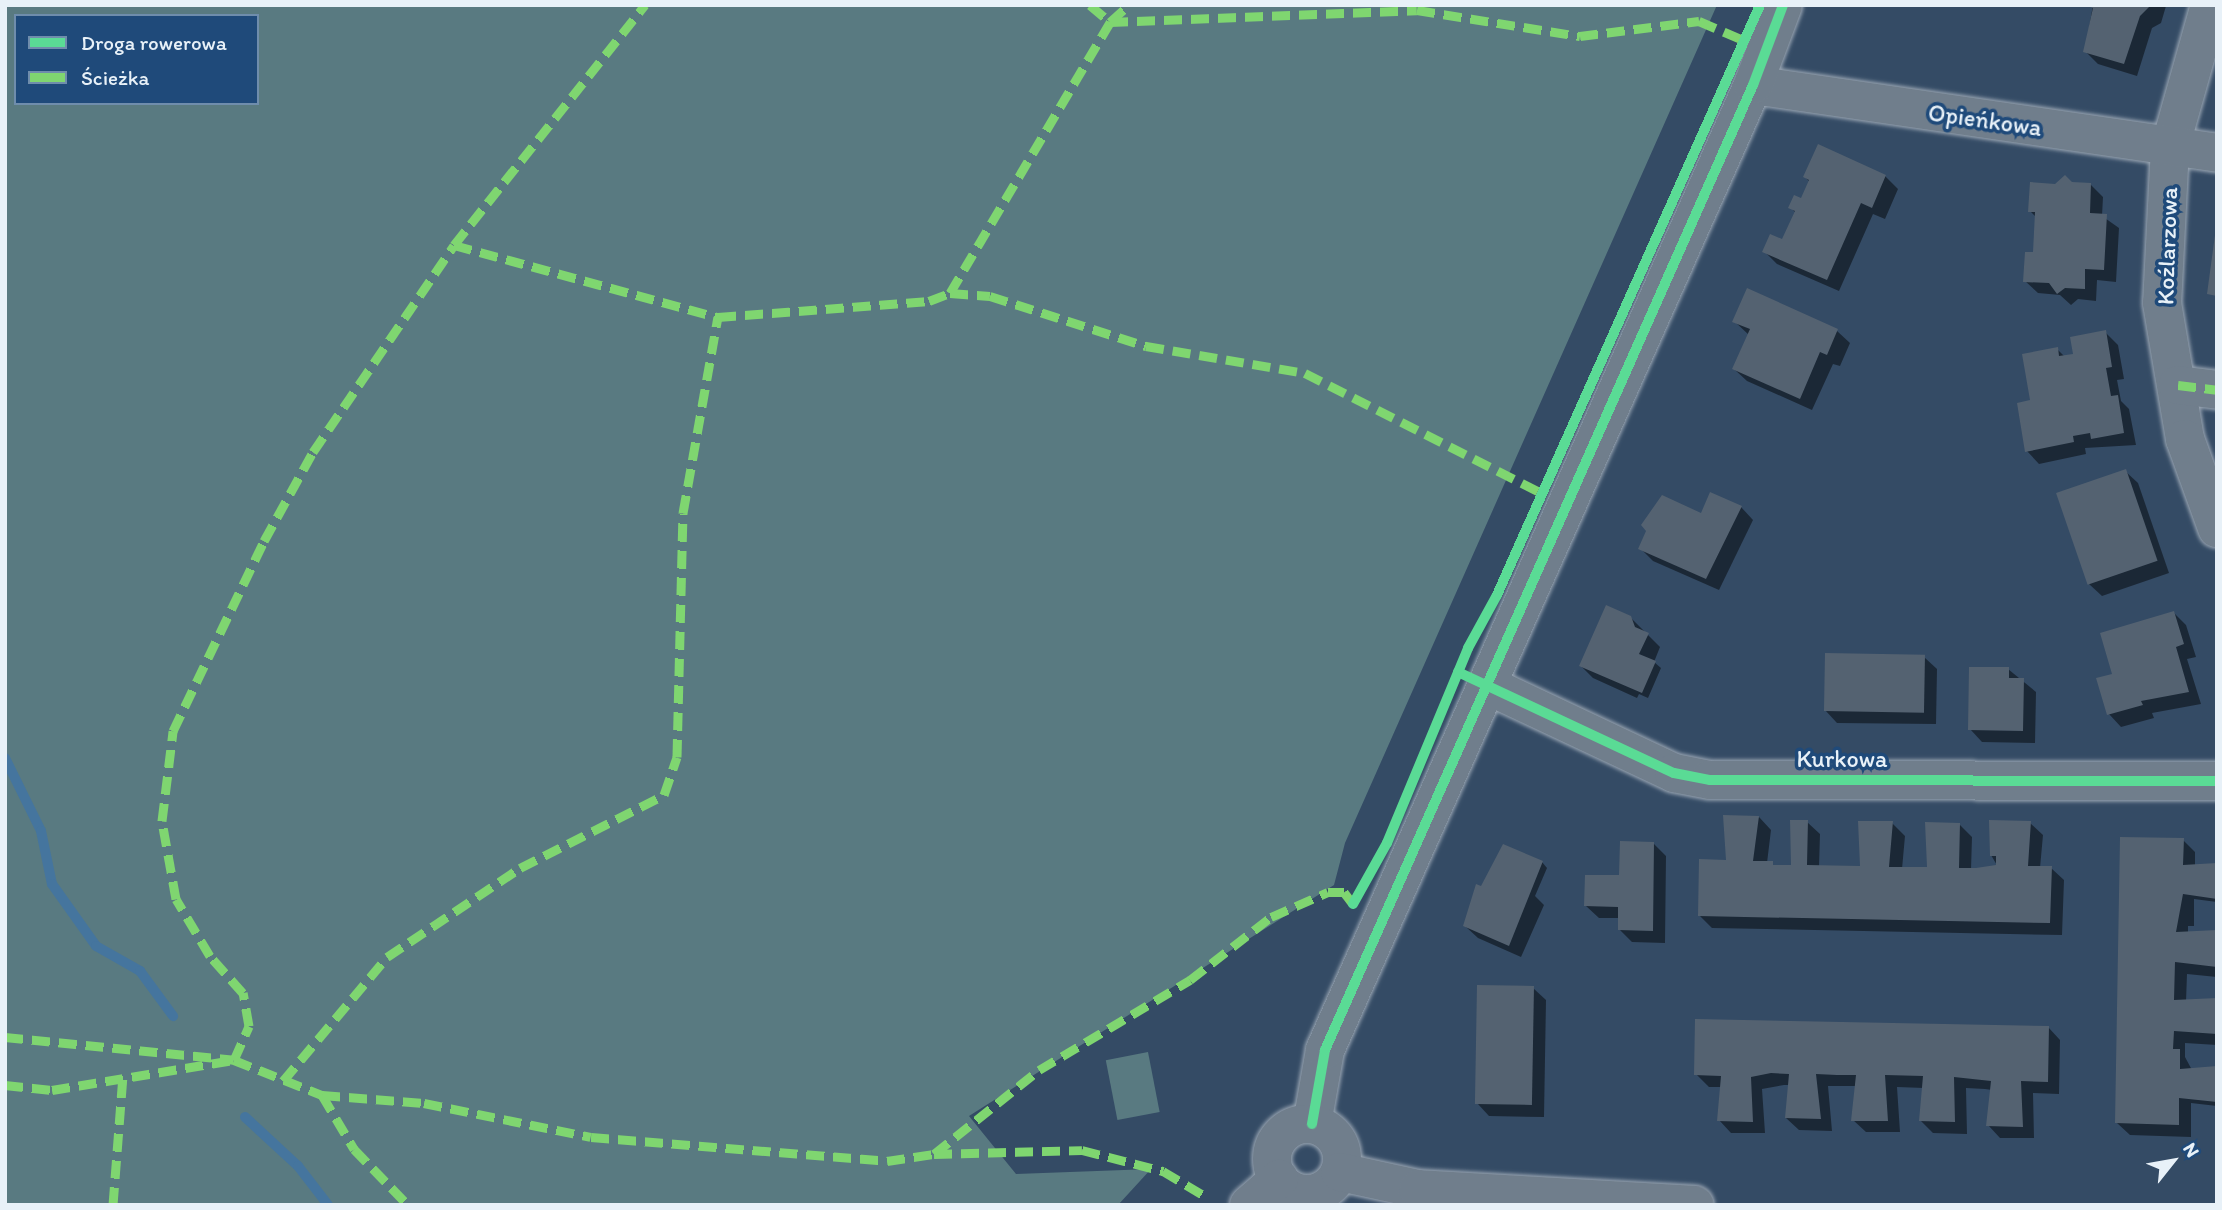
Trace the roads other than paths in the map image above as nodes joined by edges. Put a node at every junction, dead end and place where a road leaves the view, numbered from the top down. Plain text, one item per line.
1 (1783, 5) edge
2 (2210, 5) edge
3 (1753, 85) junction
4 (2170, 147) junction
5 (2217, 153) edge
6 (2178, 385) junction
7 (2217, 390) edge
8 (2217, 528) edge
9 (1487, 685) junction
10 (2217, 781) edge
11 (1312, 1124) junction
12 (1340, 1172) junction
13 (1279, 1179) junction
14 (1249, 1205) edge
15 (1695, 1205) edge

1 - 3 street
2 - 4 street, Koźlarzowa
3 - 4 street, Opieńkowa
3 - 9 street
4 - 5 street, Opieńkowa
4 - 6 street, Koźlarzowa
6 - 7 street
6 - 8 street, Koźlarzowa
9 - 10 street, Kurkowa
9 - 11 street
11 - 12 street
11 - 13 street
12 - 13 street
12 - 15 street
13 - 14 street

